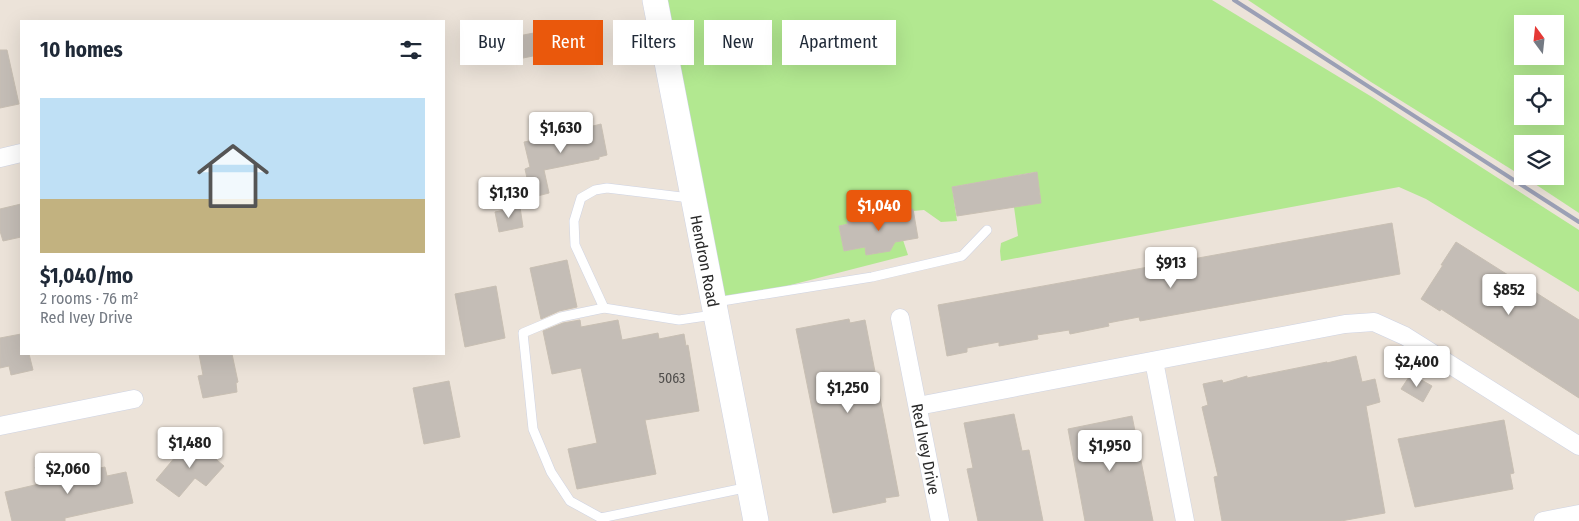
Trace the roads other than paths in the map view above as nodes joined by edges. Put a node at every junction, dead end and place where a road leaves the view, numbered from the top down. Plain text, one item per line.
1 (655, 0) edge
2 (20, 153) edge
3 (0, 158) edge
4 (693, 198) junction
5 (987, 230) dead end
6 (604, 308) junction
7 (715, 308) junction
8 (900, 318) dead end
9 (1154, 361) junction
10 (134, 400) dead end
11 (918, 406) junction
12 (0, 426) edge
13 (1579, 446) edge
14 (749, 487) junction
15 (1579, 514) edge
16 (756, 521) edge
17 (940, 521) edge
18 (1185, 521) edge
19 (1543, 521) edge

1 - 4 street, Hendron Road
2 - 3 street
4 - 6 lane
4 - 7 street, Hendron Road
5 - 7 lane
6 - 7 lane
6 - 14 lane
7 - 14 street, Hendron Road
8 - 11 street, Red Ivey Drive
9 - 11 street
9 - 13 street
9 - 18 street
10 - 12 street
11 - 17 street, Red Ivey Drive
14 - 16 street, Hendron Road
15 - 19 street

